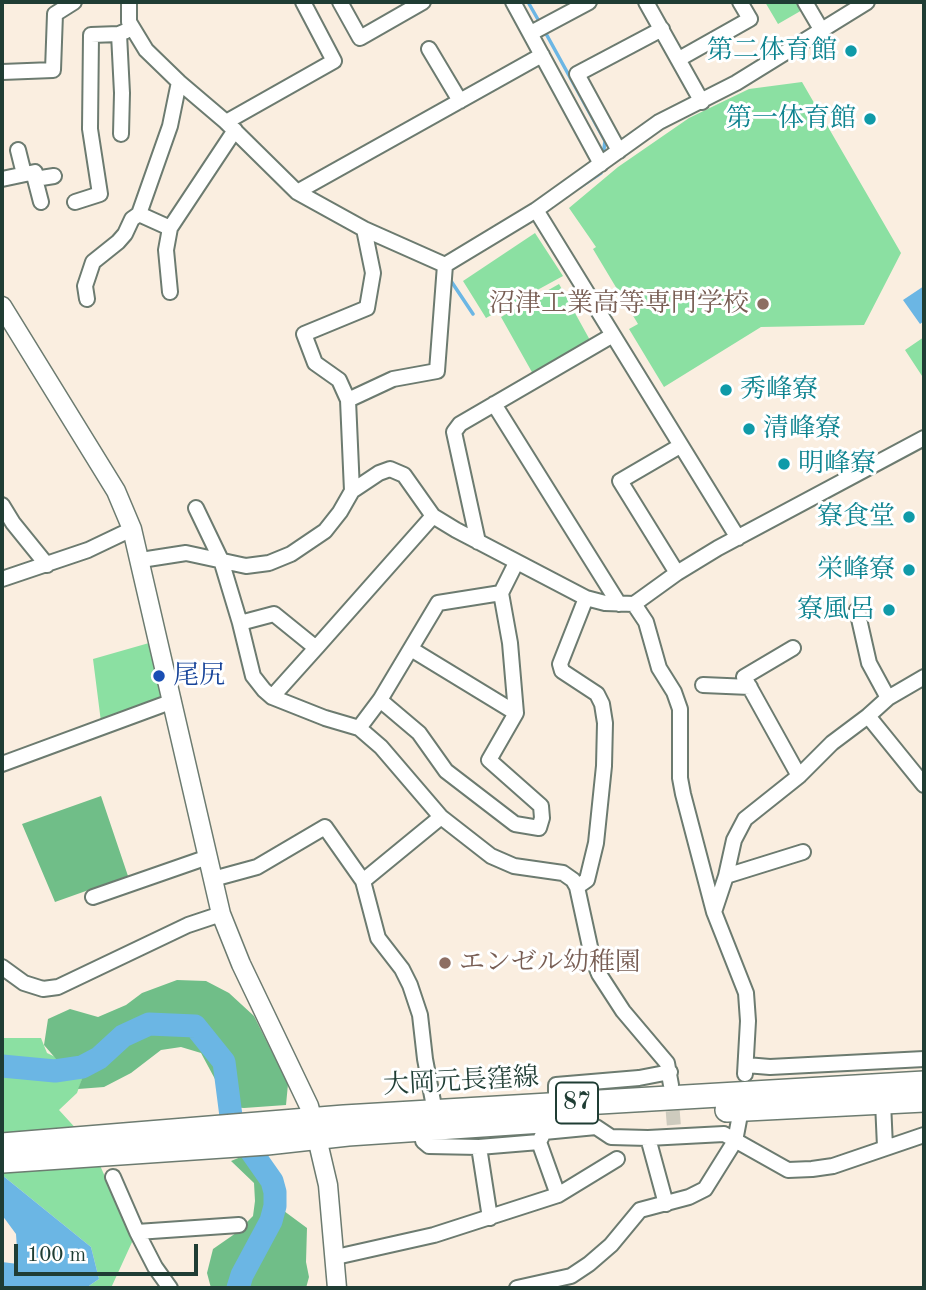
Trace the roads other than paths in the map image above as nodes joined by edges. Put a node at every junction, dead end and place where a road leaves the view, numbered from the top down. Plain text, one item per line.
1 (74, 2) edge
2 (128, 2) edge
3 (303, 2) edge
4 (340, 2) edge
5 (423, 2) edge
6 (513, 2) edge
7 (589, 2) edge
8 (646, 2) edge
9 (740, 2) edge
10 (804, 2) edge
11 (867, 2) edge
12 (662, 29) junction
13 (822, 31) junction
14 (126, 32) junction
15 (531, 33) junction
16 (429, 49) dead end
17 (542, 55) junction
18 (679, 59) junction
19 (2, 72) edge
20 (179, 82) junction
21 (460, 101) junction
22 (702, 102) junction
23 (230, 126) junction
24 (121, 134) dead end
25 (18, 150) dead end
26 (620, 150) junction
27 (601, 164) junction
28 (29, 176) junction
29 (54, 176) dead end
30 (2, 179) edge
31 (297, 192) junction
32 (41, 202) dead end
33 (75, 202) dead end
34 (536, 210) junction
35 (139, 214) junction
36 (170, 228) junction
37 (363, 229) junction
38 (444, 265) junction
39 (170, 292) dead end
40 (87, 299) dead end
41 (2, 306) edge
42 (612, 335) junction
43 (348, 400) junction
44 (494, 404) junction
45 (924, 438) edge
46 (680, 446) junction
47 (352, 491) junction
48 (2, 505) edge
49 (196, 508) dead end
50 (433, 516) junction
51 (132, 529) junction
52 (738, 538) junction
53 (478, 542) junction
54 (221, 559) junction
55 (141, 560) junction
56 (516, 563) junction
57 (47, 565) junction
58 (677, 573) junction
59 (2, 579) edge
60 (501, 593) junction
61 (586, 598) junction
62 (626, 604) junction
63 (857, 610) dead end
64 (240, 623) junction
65 (316, 648) junction
66 (793, 648) dead end
67 (411, 649) junction
68 (924, 677) edge
69 (704, 685) dead end
70 (750, 687) junction
71 (272, 697) junction
72 (888, 698) junction
73 (380, 700) junction
74 (173, 701) junction
75 (516, 713) junction
76 (868, 716) junction
77 (359, 728) junction
78 (2, 764) edge
79 (799, 776) junction
80 (924, 785) edge
81 (441, 817) junction
82 (803, 852) dead end
83 (208, 857) junction
84 (726, 876) junction
85 (213, 879) junction
86 (363, 881) junction
87 (577, 887) junction
88 (93, 897) dead end
89 (714, 912) junction
90 (221, 914) junction
91 (2, 967) edge
92 (919, 1059) edge
93 (921, 1088) edge
94 (883, 1102) junction
95 (556, 1104) junction
96 (429, 1120) junction
97 (739, 1120) dead end
98 (315, 1129) junction
99 (924, 1135) edge
100 (648, 1138) junction
101 (735, 1141) junction
102 (539, 1142) junction
103 (98, 1144) junction
104 (2, 1145) edge
105 (479, 1147) junction
106 (885, 1147) junction
107 (617, 1159) dead end
108 (2, 1161) edge
109 (113, 1177) dead end
110 (558, 1195) junction
111 (666, 1204) junction
112 (490, 1218) junction
113 (239, 1225) dead end
114 (137, 1232) junction
115 (336, 1257) junction
116 (524, 1287) edge
117 (170, 1288) edge
118 (337, 1288) edge

1 - 19 street
2 - 14 street
3 - 23 street
4 - 5 street
6 - 15 street
7 - 15 street
8 - 12 street
9 - 18 street
10 - 13 street
11 - 13 street
12 - 18 street
12 - 26 street
13 - 22 street
14 - 20 street
14 - 24 street
14 - 33 street
15 - 17 street
16 - 21 street
17 - 21 street
17 - 27 street
18 - 22 street
20 - 23 street
20 - 35 street
21 - 31 street
22 - 26 street
23 - 31 street
23 - 36 street
25 - 28 street
26 - 27 street
27 - 34 street
28 - 29 street
28 - 30 street
28 - 32 street
31 - 37 street
34 - 38 street
34 - 42 street
35 - 36 street
35 - 40 street
36 - 39 street
37 - 38 street
37 - 43 street
38 - 43 street
41 - 51 street
42 - 44 street
42 - 46 street
43 - 47 street
44 - 53 street
44 - 62 street
45 - 52 street
46 - 52 street
46 - 58 street
47 - 50 street
47 - 54 street
48 - 57 street
49 - 54 street
50 - 53 street
50 - 65 street
51 - 55 street
51 - 57 street
52 - 58 street
53 - 56 street
54 - 55 street
54 - 64 street
55 - 74 street
56 - 60 street
56 - 61 street
57 - 59 street
58 - 62 street
60 - 67 street
60 - 75 street
61 - 62 street
61 - 87 street
62 - 89 street
63 - 72 street
64 - 65 street
64 - 71 street
65 - 71 street
66 - 70 street
67 - 73 street
67 - 75 street
68 - 72 street
69 - 70 street
70 - 79 street
71 - 77 street
72 - 76 street
73 - 75 street
73 - 77 street
74 - 78 street
74 - 83 street
76 - 79 street
76 - 80 street
77 - 81 street
79 - 84 street
81 - 86 street
81 - 87 street
82 - 84 street
83 - 85 street
83 - 88 street
84 - 89 street
85 - 86 street
85 - 90 street
86 - 96 street
87 - 95 street
89 - 92 street
90 - 91 street
90 - 98 street
92 - 93 street
93 - 94 main road, 大岡元長窪線 / 87
93 - 95 main road, 大岡元長窪線 / 87
94 - 96 main road, 大岡元長窪線 / 87
94 - 106 street
95 - 96 main road, 大岡元長窪線 / 87
96 - 98 main road, 大岡元長窪線 / 87
96 - 105 street
97 - 101 street
98 - 103 main road, 大岡元長窪線 / 87
98 - 115 street
99 - 106 street
100 - 101 street
100 - 102 street
100 - 111 street
101 - 106 street
101 - 111 street
102 - 105 street
102 - 110 street
103 - 104 main road, 大岡元長窪線 / 87
103 - 108 main road, 大岡元長窪線 / 87
105 - 112 street
107 - 110 street
109 - 114 street
110 - 112 street
111 - 116 street
112 - 115 street
113 - 114 street
114 - 117 street
115 - 118 street

